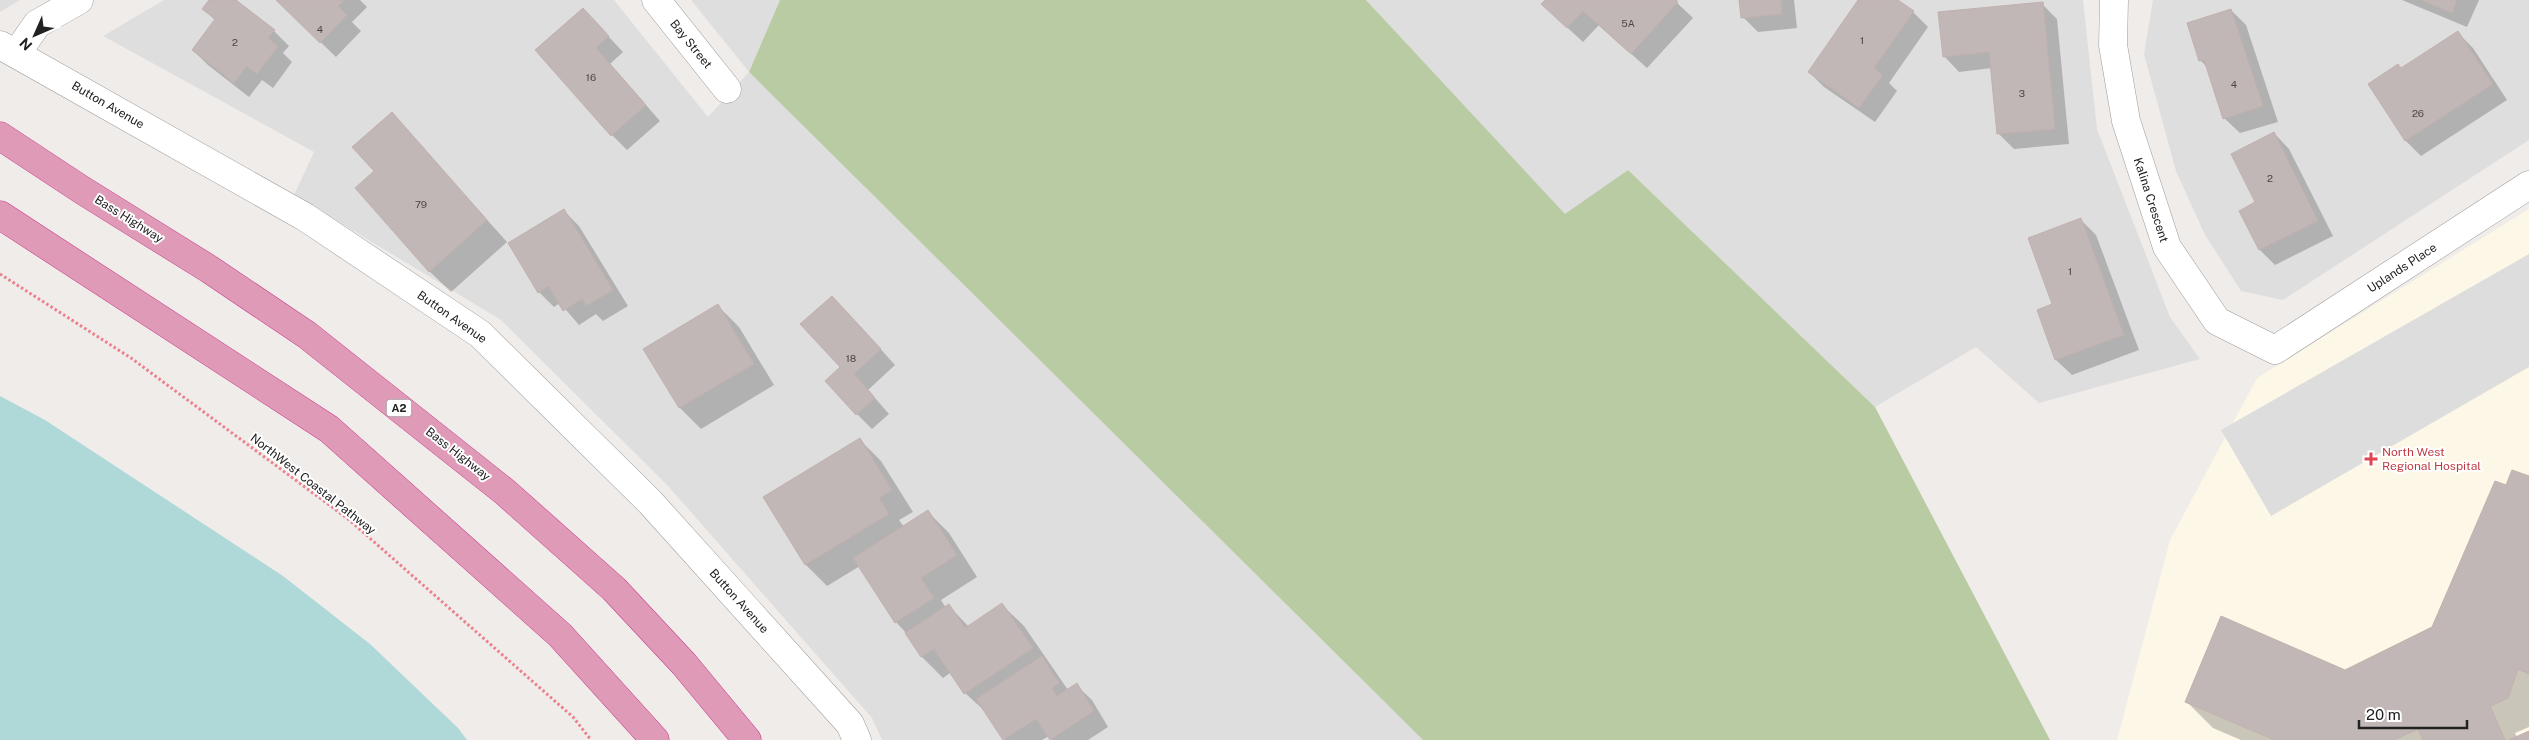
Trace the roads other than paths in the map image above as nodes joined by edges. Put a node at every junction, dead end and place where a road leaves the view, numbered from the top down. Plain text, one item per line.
1 (79, 0) edge
2 (656, 0) edge
3 (2114, 0) edge
4 (9, 49) edge
5 (727, 88) dead end
6 (0, 136) edge
7 (2529, 185) edge
8 (0, 215) edge
9 (2276, 350) joint
10 (655, 740) edge
11 (747, 740) edge
12 (858, 740) edge

1 - 4 street
2 - 5 street, Bay Street
3 - 9 street, Kalina Crescent
4 - 12 street, Button Avenue
6 - 11 highway, Bass Highway / A2
7 - 9 street, Uplands Place
8 - 10 highway

